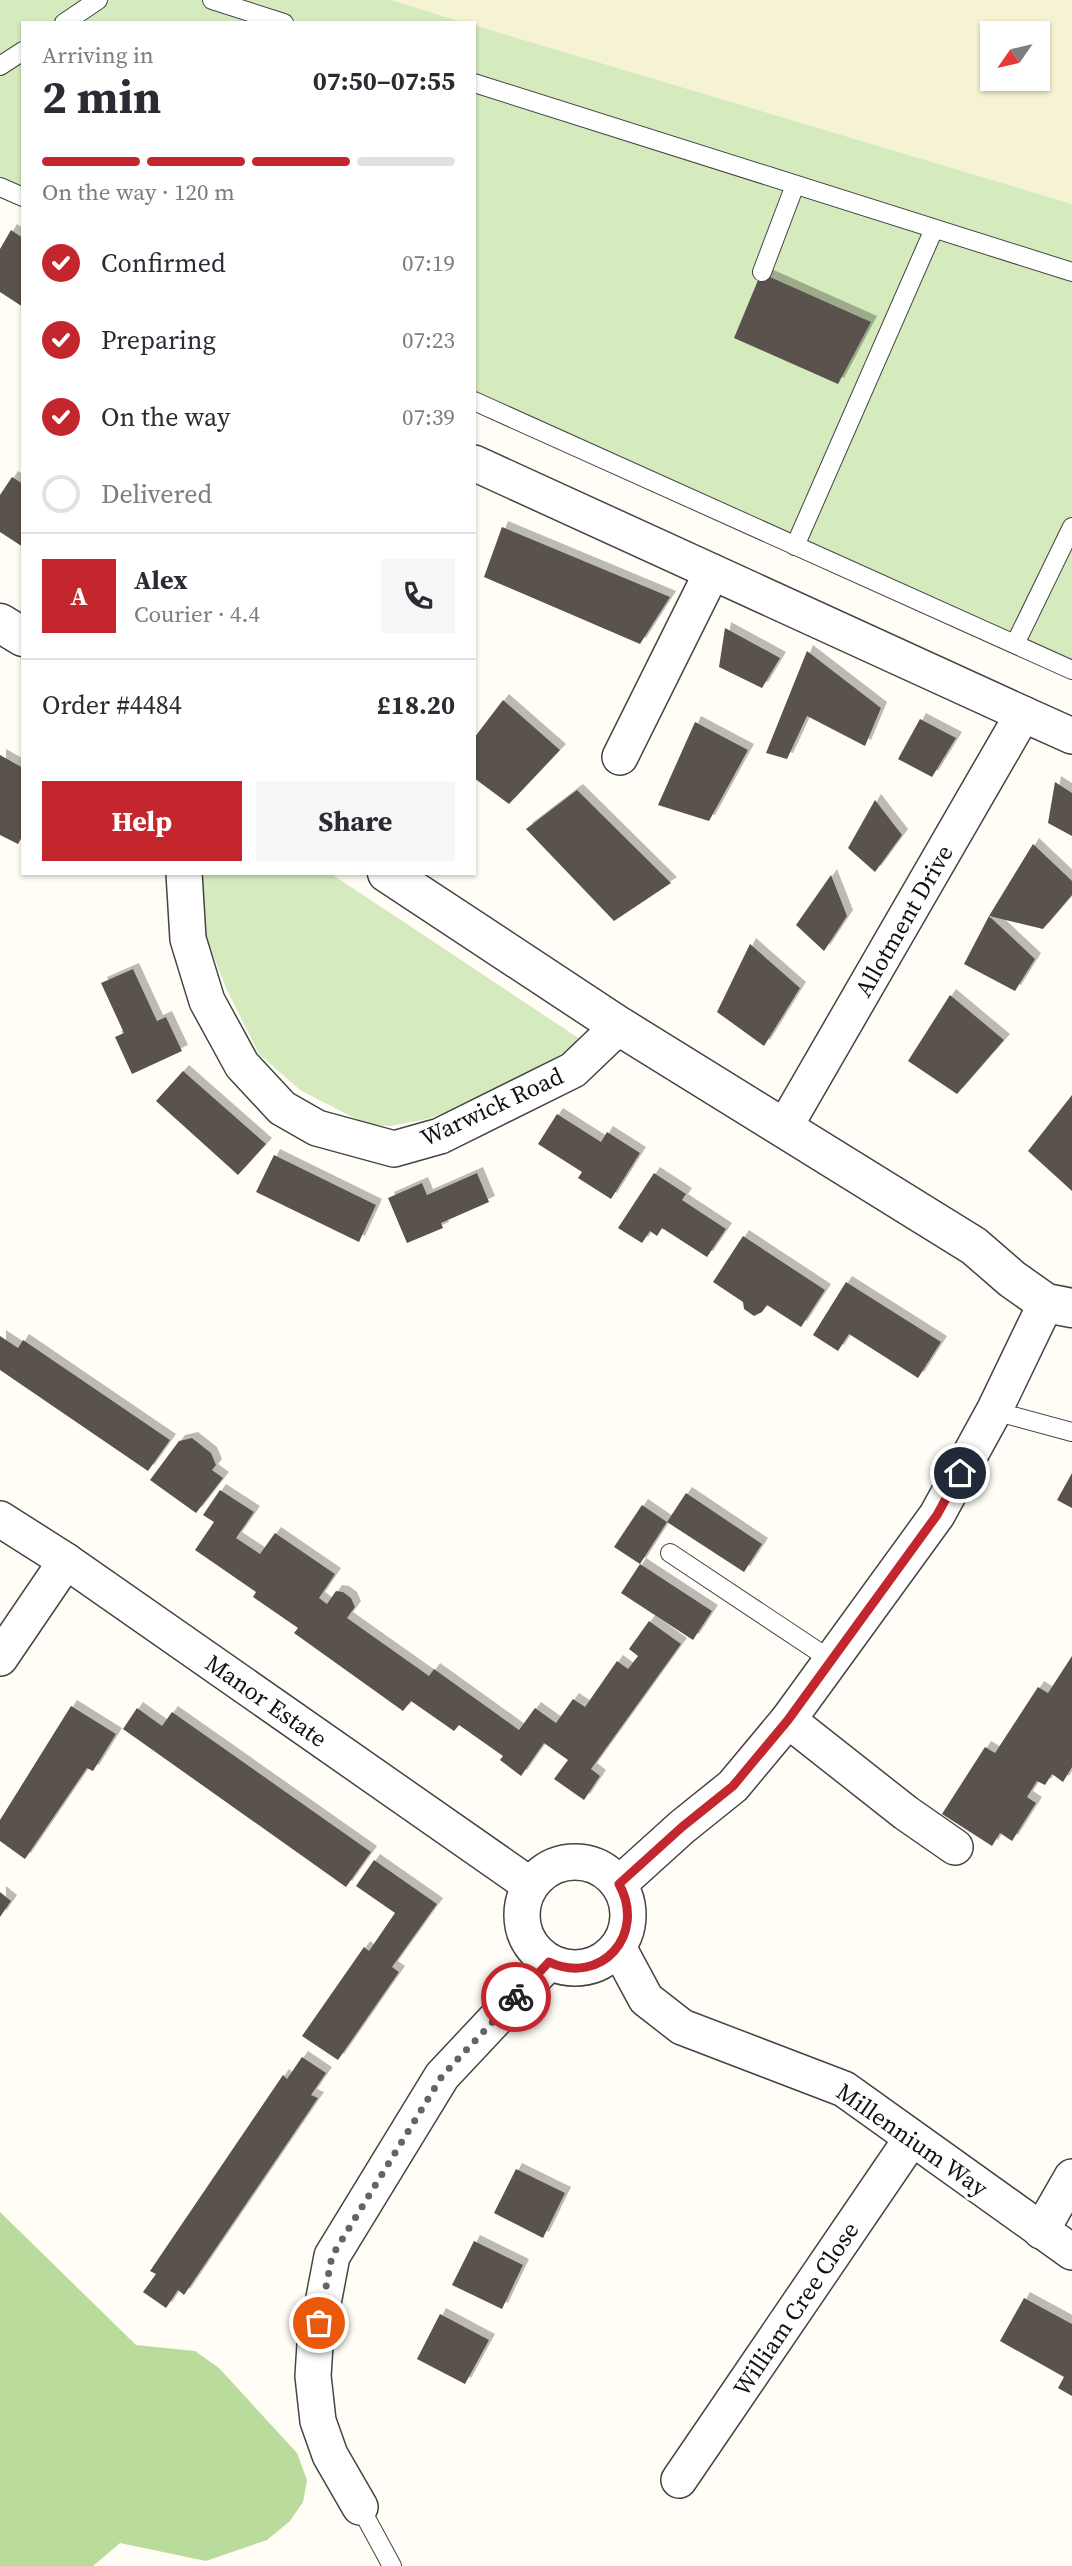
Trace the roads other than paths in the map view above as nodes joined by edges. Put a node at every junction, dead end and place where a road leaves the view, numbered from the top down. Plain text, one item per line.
1 (98, 0) edge
2 (212, 0) edge
3 (67, 21) edge
4 (278, 21) edge
5 (21, 52) edge
6 (0, 66) edge
7 (476, 88) edge
8 (795, 185) junction
9 (0, 187) edge
10 (21, 196) edge
11 (934, 229) junction
12 (762, 272) dead end
13 (1072, 272) edge
14 (476, 402) edge
15 (476, 464) edge
16 (1072, 527) edge
17 (795, 546) junction
18 (712, 572) junction
19 (0, 623) edge
20 (21, 636) edge
21 (1015, 644) junction
22 (1072, 670) edge
23 (1023, 714) junction
24 (1072, 736) edge
25 (620, 757) dead end
26 (184, 875) edge
27 (390, 875) edge
28 (619, 1026) junction
29 (784, 1128) junction
30 (1059, 1306) edge
31 (994, 1411) junction
32 (1072, 1432) edge
33 (0, 1519) edge
34 (670, 1553) dead end
35 (66, 1561) junction
36 (0, 1658) edge
37 (831, 1660) junction
38 (788, 1720) junction
39 (955, 1847) dead end
40 (619, 1884) junction
41 (530, 1885) junction
42 (618, 1947) junction
43 (549, 1962) junction
44 (912, 2138) junction
45 (1072, 2177) edge
46 (1041, 2231) junction
47 (1072, 2252) edge
48 (679, 2480) dead end
49 (359, 2507) joint
50 (392, 2566) edge

1 - 3 lane
2 - 4 lane
5 - 6 lane
7 - 8 lane
8 - 11 lane
8 - 12 lane
9 - 10 lane
11 - 13 lane
11 - 17 lane
14 - 17 lane
15 - 18 street
16 - 21 lane
17 - 21 lane
18 - 23 street
18 - 25 street
19 - 20 street
21 - 22 lane
23 - 24 street
23 - 29 street, Allotment Drive
26 - 28 street, Warwick Road
27 - 28 street
28 - 29 street
29 - 30 street
30 - 31 street
31 - 32 lane
31 - 37 street
33 - 35 street, Manor Estate
34 - 37 lane
35 - 36 street
35 - 41 street, Manor Estate
37 - 38 street
38 - 39 street
38 - 40 street
40 - 41 street
40 - 42 street
41 - 43 street
42 - 43 street
42 - 44 street, Millennium Way
43 - 49 street
44 - 46 street, Millennium Way
44 - 48 street, William Cree Close
45 - 46 street
46 - 47 street, Millennium Way
49 - 50 lane

